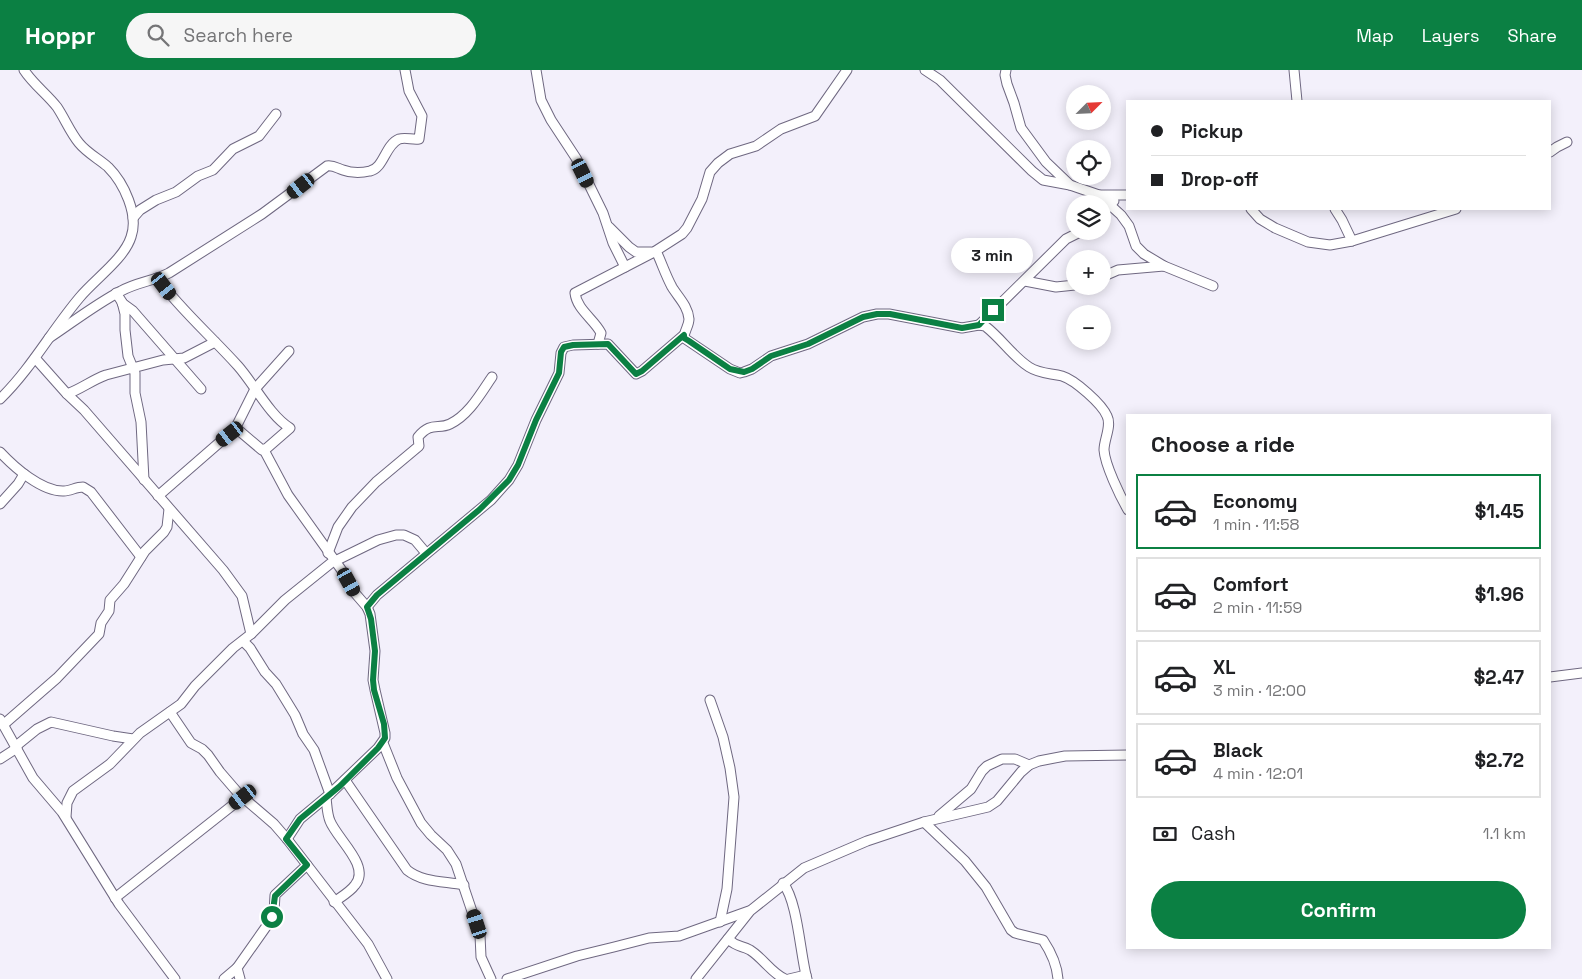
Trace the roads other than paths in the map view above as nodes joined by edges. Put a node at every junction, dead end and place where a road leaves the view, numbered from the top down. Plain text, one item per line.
1 (24, 70) edge
2 (405, 70) edge
3 (536, 70) edge
4 (847, 70) edge
5 (925, 70) edge
6 (1006, 70) edge
7 (1294, 70) edge
8 (1297, 100) edge
9 (276, 114) dead end
10 (1567, 142) dead end
11 (1551, 151) edge
12 (1066, 181) edge
13 (1066, 184) edge
14 (1070, 185) edge
15 (1099, 195) edge
16 (1123, 196) edge
17 (1111, 205) edge
18 (1111, 207) edge
19 (1251, 210) edge
20 (1335, 210) edge
21 (1453, 210) edge
22 (133, 218) junction
23 (608, 227) junction
24 (1066, 239) edge
25 (1352, 241) junction
26 (653, 252) junction
27 (1164, 266) junction
28 (625, 267) junction
29 (1111, 273) edge
30 (157, 278) junction
31 (1025, 281) junction
32 (1066, 286) edge
33 (1212, 286) dead end
34 (116, 293) junction
35 (122, 302) junction
36 (979, 325) junction
37 (684, 335) junction
38 (49, 338) junction
39 (215, 342) junction
40 (598, 344) junction
41 (290, 351) dead end
42 (35, 358) junction
43 (175, 359) junction
44 (132, 368) junction
45 (492, 377) dead end
46 (201, 389) dead end
47 (255, 389) junction
48 (67, 394) junction
49 (1, 396) edge
50 (236, 428) junction
51 (264, 450) junction
52 (0, 452) edge
53 (24, 474) junction
54 (144, 480) junction
55 (158, 496) junction
56 (0, 504) edge
57 (1126, 506) edge
58 (169, 509) junction
59 (328, 553) junction
60 (426, 553) junction
61 (141, 557) junction
62 (334, 561) junction
63 (367, 607) junction
64 (251, 634) junction
65 (243, 641) junction
66 (1582, 673) edge
67 (1551, 678) edge
68 (710, 700) dead end
69 (170, 712) junction
70 (2, 722) edge
71 (133, 739) junction
72 (383, 743) junction
73 (16, 747) junction
74 (1126, 755) edge
75 (0, 759) edge
76 (1029, 766) junction
77 (345, 780) junction
78 (328, 796) junction
79 (243, 797) junction
80 (66, 817) junction
81 (937, 818) junction
82 (924, 822) junction
83 (286, 839) junction
84 (307, 865) junction
85 (783, 883) junction
86 (464, 885) junction
87 (115, 898) junction
88 (334, 902) junction
89 (750, 911) junction
90 (724, 921) junction
91 (736, 930) junction
92 (728, 939) junction
93 (237, 968) junction
94 (705, 974) edge
95 (806, 977) edge
96 (175, 979) edge
97 (224, 979) edge
98 (240, 979) edge
99 (387, 979) edge
100 (491, 979) edge
101 (507, 979) edge
102 (696, 979) edge
103 (785, 979) edge
104 (790, 979) edge
105 (1058, 979) edge

1 - 22 street
2 - 30 street
3 - 23 street
4 - 26 street
5 - 13 street
6 - 12 street
7 - 8 street
9 - 22 street
10 - 11 street
14 - 15 street
16 - 17 street
18 - 27 street
19 - 25 street
20 - 25 street
21 - 25 street
22 - 38 street
23 - 26 street
23 - 28 street
24 - 31 street
26 - 28 street
26 - 37 street
27 - 29 street
27 - 33 street
28 - 40 street
30 - 34 street
30 - 39 street
31 - 32 street
31 - 36 street
34 - 35 street
34 - 38 street
35 - 43 street
35 - 44 street
36 - 37 street
36 - 57 street
37 - 40 street
38 - 42 street
39 - 43 street
39 - 47 street
40 - 60 street
41 - 47 street
42 - 48 street
42 - 49 street
43 - 44 street
43 - 46 street
44 - 48 street
44 - 54 street
45 - 59 street
47 - 50 street
47 - 51 street
48 - 54 street
50 - 51 street
50 - 55 street
51 - 59 street
52 - 53 street
53 - 56 street
53 - 61 street
54 - 55 street
55 - 58 street
58 - 61 street
58 - 64 street
59 - 62 street
60 - 62 street
60 - 63 street
61 - 70 street
62 - 63 street
62 - 64 street
63 - 72 street
64 - 65 street
65 - 69 street
65 - 78 street
66 - 67 street
68 - 90 street
69 - 71 street
69 - 79 street
70 - 73 street
71 - 73 street
71 - 80 street
72 - 77 street
72 - 86 street
73 - 75 street
73 - 80 street
74 - 76 street
76 - 81 street
76 - 81 street
77 - 78 street
77 - 86 street
78 - 83 street
78 - 88 street
79 - 83 street
79 - 87 street
80 - 87 street
81 - 82 street
82 - 85 street
82 - 105 street
83 - 84 street
84 - 88 street
84 - 93 street
85 - 89 street
85 - 95 street
86 - 100 street
87 - 96 street
88 - 99 street
89 - 90 street
89 - 91 street
90 - 91 street
90 - 101 street
91 - 92 street
92 - 94 street
92 - 103 street
93 - 97 street
93 - 98 street
94 - 102 street
95 - 104 street

